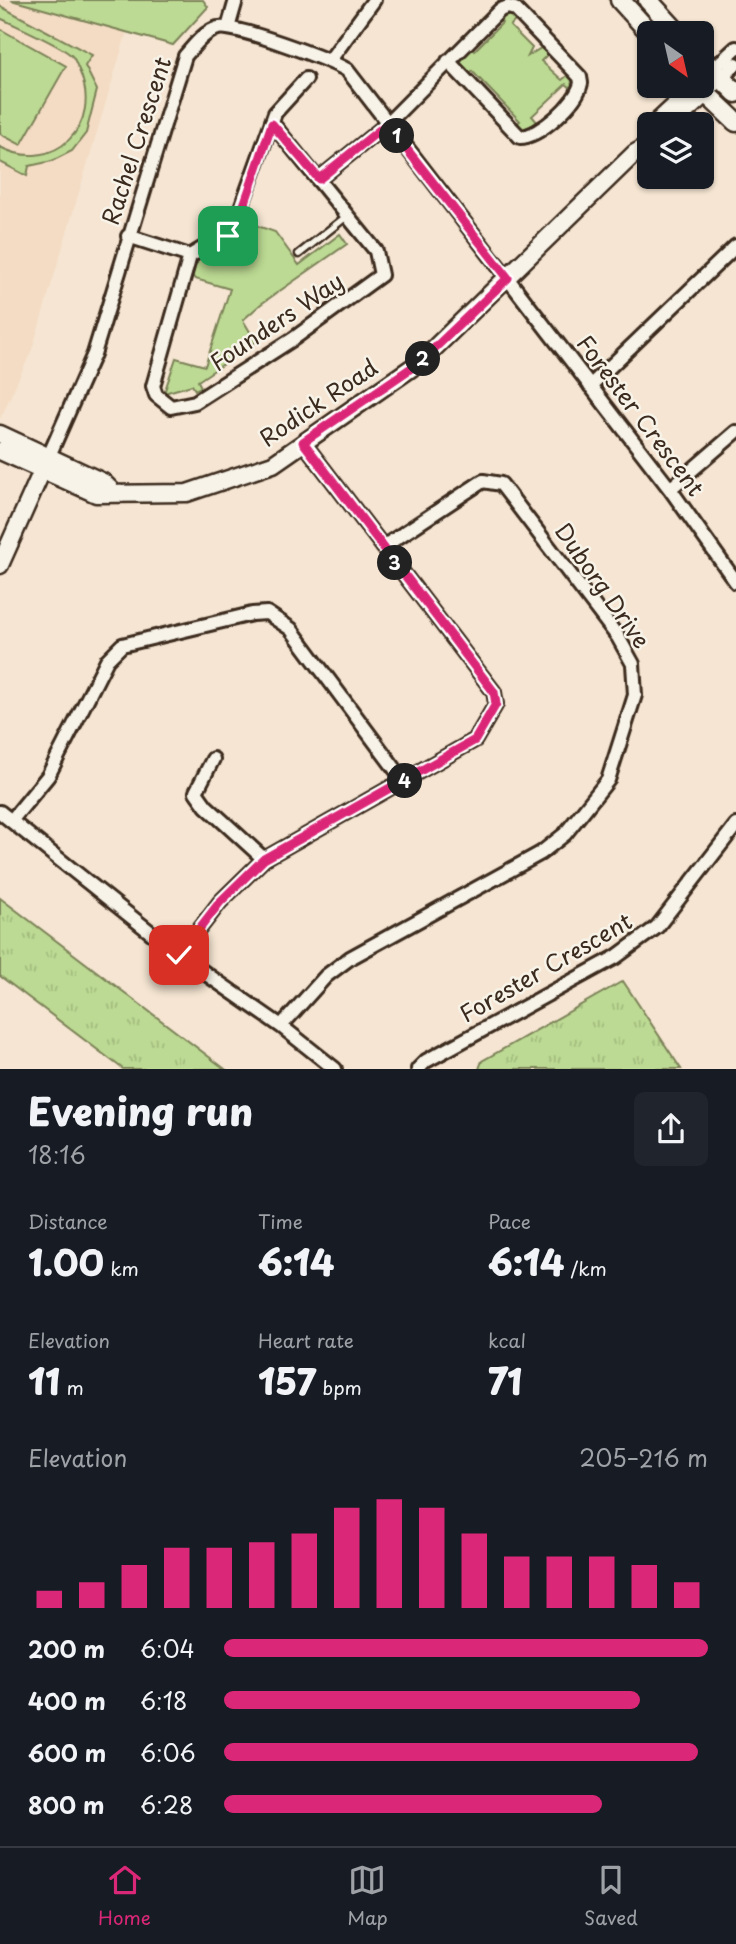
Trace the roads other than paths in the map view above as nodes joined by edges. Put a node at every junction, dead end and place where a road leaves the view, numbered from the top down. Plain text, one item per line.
1 (236, 0) edge
2 (620, 0) edge
3 (648, 0) edge
4 (370, 1) edge
5 (639, 21) edge
6 (667, 21) edge
7 (228, 28) junction
8 (736, 48) edge
9 (330, 60) junction
10 (448, 61) junction
11 (736, 64) edge
12 (714, 70) edge
13 (714, 75) edge
14 (306, 79) dead end
15 (714, 83) edge
16 (714, 91) edge
17 (736, 93) edge
18 (684, 98) edge
19 (668, 112) edge
20 (736, 122) edge
21 (272, 124) junction
22 (387, 124) junction
23 (637, 154) edge
24 (319, 179) junction
25 (347, 216) junction
26 (128, 236) junction
27 (736, 246) edge
28 (299, 254) dead end
29 (190, 256) junction
30 (508, 278) junction
31 (590, 386) junction
32 (736, 432) edge
33 (0, 434) edge
34 (303, 442) junction
35 (0, 451) edge
36 (45, 465) junction
37 (670, 489) junction
38 (383, 547) junction
39 (0, 565) edge
40 (736, 582) edge
41 (213, 759) dead end
42 (404, 782) junction
43 (0, 812) edge
44 (11, 821) junction
45 (736, 825) edge
46 (264, 859) junction
47 (179, 955) junction
48 (281, 1026) junction
49 (335, 1069) edge
50 (418, 1069) edge

1 - 7 street
2 - 5 main road
3 - 6 main road
4 - 9 street
7 - 9 street
7 - 26 street, Rachel Crescent
8 - 12 street
9 - 22 street
10 - 10 street
10 - 22 street
11 - 13 street
14 - 21 street
15 - 17 main road
16 - 20 main road
18 - 19 main road
21 - 24 street, Founders Way
21 - 29 street
22 - 24 street
22 - 30 street
23 - 30 main road, Rodick Road
24 - 25 street, Founders Way
25 - 28 lane
25 - 29 street, Founders Way
26 - 29 street
26 - 36 street, Rachel Crescent
27 - 31 street
30 - 31 street, Forester Crescent
30 - 34 main road, Rodick Road
31 - 37 street, Forester Crescent
32 - 37 street
33 - 36 main road, Rodick Road
34 - 36 main road, Rodick Road
34 - 38 street
35 - 36 main road, Rodick Road
36 - 39 main road
37 - 40 street, Forester Crescent
38 - 42 street
38 - 48 street, Duborg Drive
41 - 46 street
42 - 44 street
42 - 46 street
43 - 44 street
44 - 47 street
45 - 50 street, Forester Crescent
46 - 47 street
47 - 48 street
48 - 49 street

